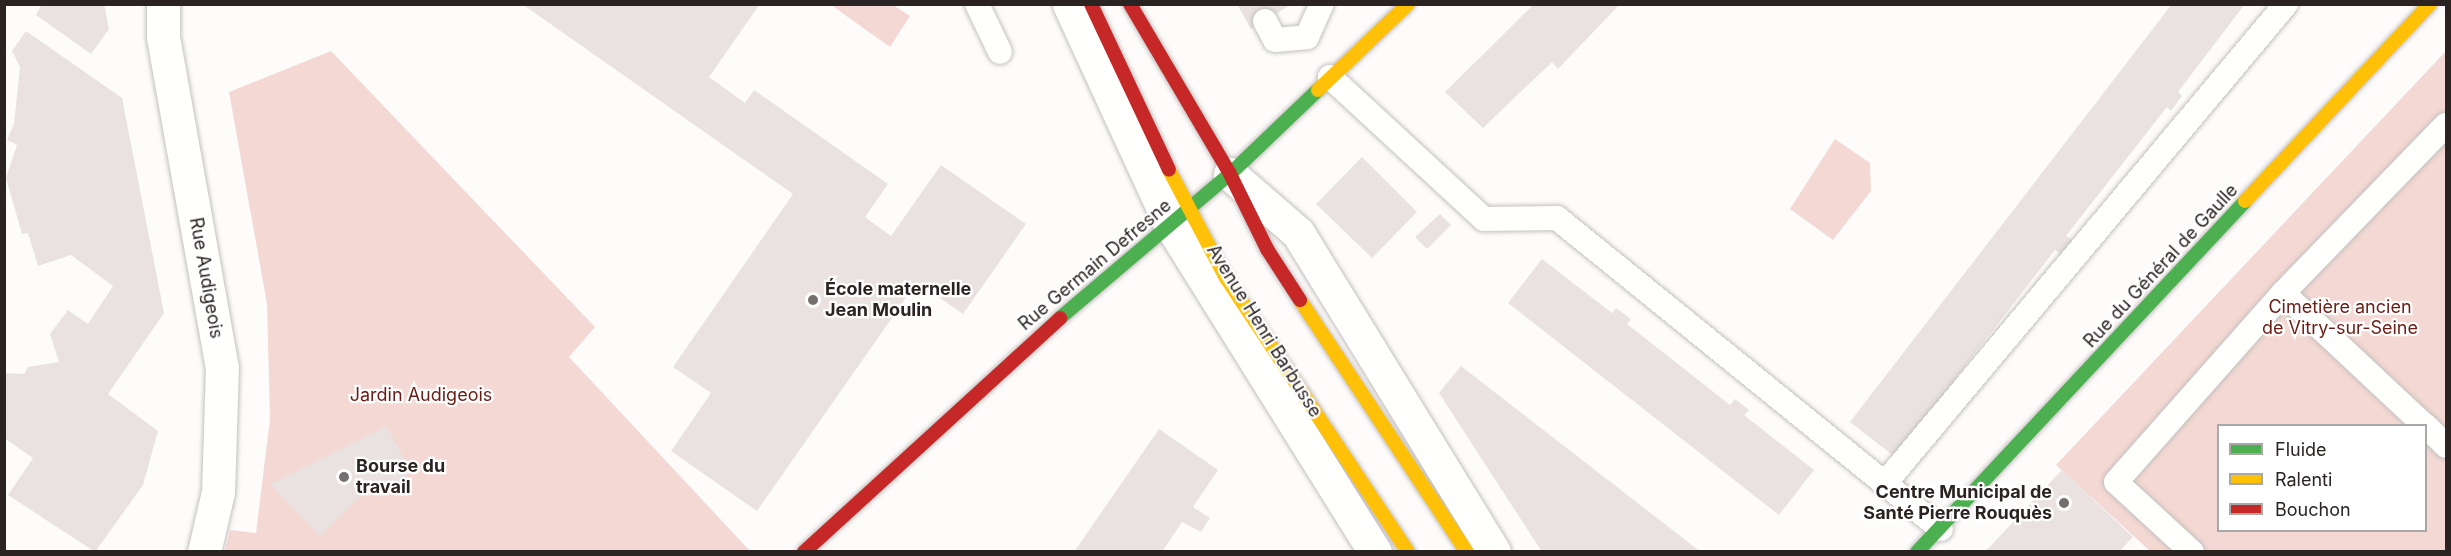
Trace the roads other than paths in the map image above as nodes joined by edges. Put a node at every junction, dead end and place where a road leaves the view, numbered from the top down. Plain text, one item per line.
1 (163, 4) edge
2 (977, 4) edge
3 (1069, 4) edge
4 (1091, 4) edge
5 (1130, 4) edge
6 (1322, 4) edge
7 (1408, 4) edge
8 (2286, 4) edge
9 (2430, 4) edge
10 (1265, 21) dead end
11 (1000, 52) dead end
12 (1330, 77) junction
13 (2446, 126) edge
14 (1230, 174) junction
15 (1180, 216) junction
16 (2283, 293) junction
17 (2423, 424) edge
18 (2427, 428) edge
19 (2446, 446) edge
20 (1886, 482) junction
21 (1941, 529) junction
22 (204, 552) edge
23 (804, 552) edge
24 (1375, 552) edge
25 (1408, 552) edge
26 (1467, 552) edge
27 (1494, 552) edge
28 (1917, 552) edge
29 (2192, 552) edge

1 - 22 street, Rue Audigeois
2 - 11 lane
3 - 15 street, Avenue Henri Barbusse
4 - 15 street, Avenue Henri Barbusse
5 - 14 street
6 - 10 lane
7 - 12 street, Rue Germain Defresne
8 - 20 lane
9 - 21 street, Rue du Général de Gaulle
12 - 14 street, Rue Germain Defresne
12 - 20 lane
13 - 16 lane
14 - 15 street, Rue Germain Defresne
14 - 26 street
14 - 27 street
15 - 23 street, Rue Germain Defresne
15 - 24 street, Avenue Henri Barbusse
15 - 25 street, Avenue Henri Barbusse
16 - 17 lane
16 - 29 lane
18 - 19 lane
20 - 21 lane
21 - 28 street, Rue du Général de Gaulle

